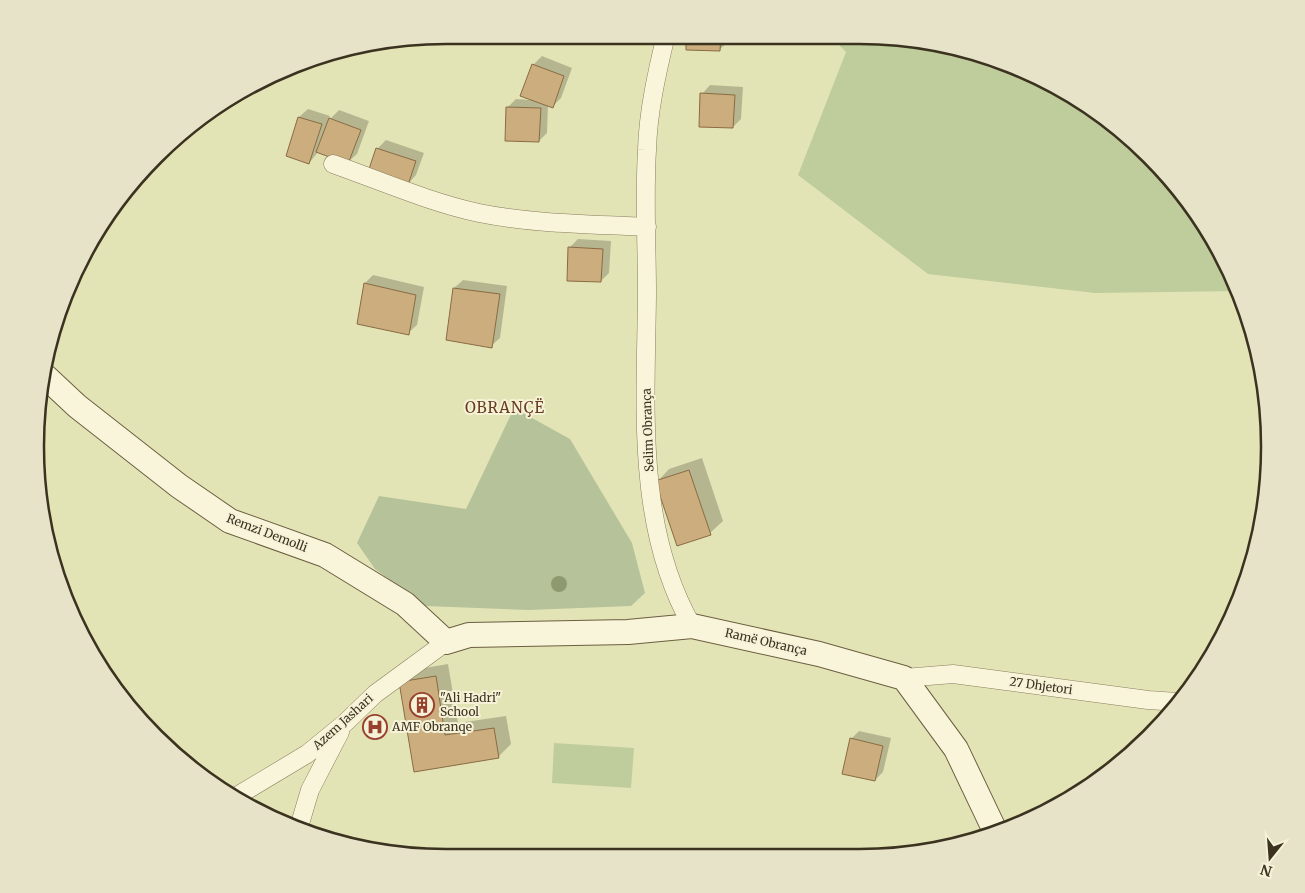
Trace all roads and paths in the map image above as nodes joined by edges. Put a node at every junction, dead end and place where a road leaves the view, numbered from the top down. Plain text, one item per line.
1 (664, 44) edge
2 (333, 164) dead end
3 (647, 227) junction
4 (49, 380) edge
5 (692, 626) junction
6 (446, 642) junction
7 (904, 678) junction
8 (1170, 701) edge
9 (345, 723) junction
10 (242, 793) edge
11 (300, 822) edge
12 (993, 826) edge

1 - 3 street, Selim Obrança
2 - 3 street
3 - 5 street, Selim Obrança
4 - 6 street, Remzi Demolli
5 - 6 street, Ramë Obrança
5 - 7 street, Ramë Obrança
6 - 9 street, Azem Jashari
7 - 8 street, 27 Dhjetori
7 - 12 street
9 - 10 street, Azem Jashari
9 - 11 street

